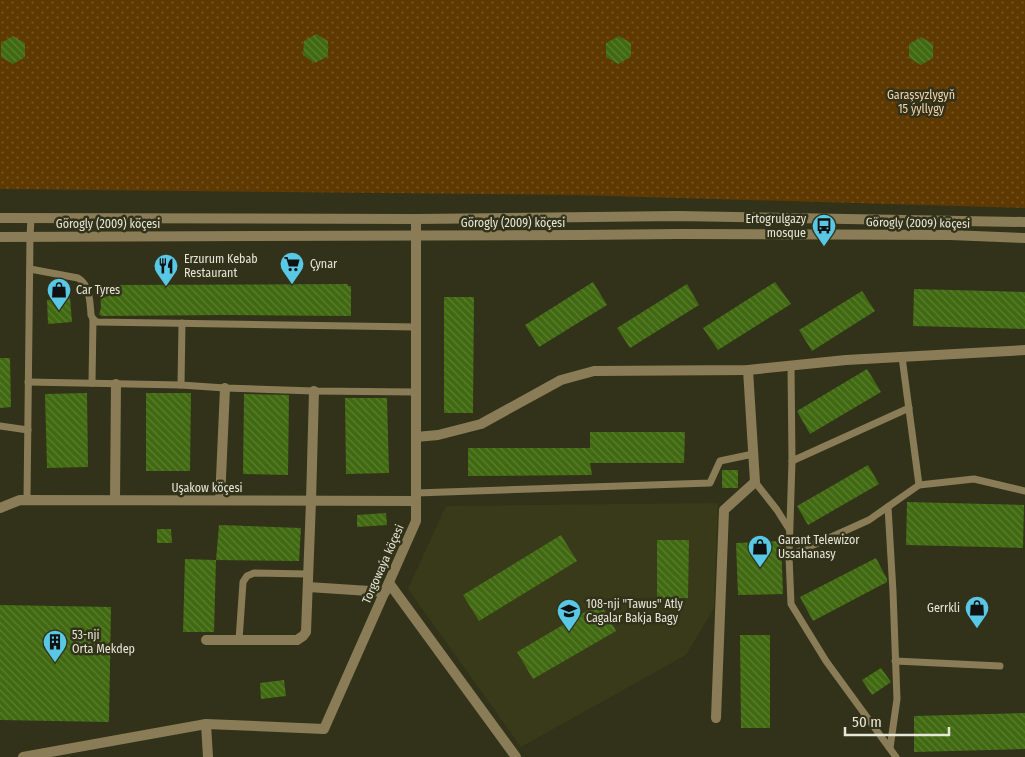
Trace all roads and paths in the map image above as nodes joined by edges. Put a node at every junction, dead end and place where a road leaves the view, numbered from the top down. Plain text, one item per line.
1 (0, 218) edge
2 (31, 218) junction
3 (416, 219) junction
4 (1025, 222) edge
5 (415, 236) junction
6 (0, 237) edge
7 (30, 237) junction
8 (1025, 238) edge
9 (30, 269) junction
10 (93, 319) junction
11 (182, 323) junction
12 (416, 327) junction
13 (1025, 350) edge
14 (902, 357) junction
15 (792, 366) junction
16 (748, 370) junction
17 (28, 382) junction
18 (92, 383) junction
19 (116, 384) junction
20 (181, 385) junction
21 (224, 388) junction
22 (314, 391) junction
23 (416, 392) junction
24 (909, 408) junction
25 (0, 426) edge
26 (28, 430) junction
27 (416, 437) junction
28 (753, 454) junction
29 (792, 461) junction
30 (754, 482) junction
31 (919, 485) junction
32 (1025, 491) edge
33 (416, 497) junction
34 (27, 500) junction
35 (115, 500) junction
36 (220, 500) junction
37 (311, 501) junction
38 (888, 507) junction
39 (0, 508) edge
40 (790, 529) junction
41 (789, 556) junction
42 (308, 574) junction
43 (308, 587) junction
44 (387, 587) junction
45 (206, 640) dead end
46 (240, 640) junction
47 (895, 661) junction
48 (1000, 666) dead end
49 (716, 718) dead end
50 (206, 724) junction
51 (890, 748) junction
52 (23, 757) edge
53 (208, 757) edge
54 (516, 757) edge
55 (896, 757) edge

1 - 2 street, Görogly (2009) köçesi
2 - 3 street, Görogly (2009) köçesi
2 - 7 lane
3 - 4 street, Görogly (2009) köçesi
3 - 5 street, Torgowaýa köçesi
5 - 7 street, Görogly (2009) köçesi
5 - 8 street, Görogly (2009) köçesi
5 - 12 street, Torgowaýa köçesi
6 - 7 street, Görogly (2009) köçesi
7 - 9 lane
9 - 10 lane
9 - 17 lane
10 - 11 lane
10 - 18 lane
11 - 12 lane
11 - 20 lane
12 - 23 street, Torgowaýa köçesi
13 - 14 street
14 - 15 street
14 - 24 lane
15 - 16 street
15 - 29 lane
16 - 27 street
16 - 28 street
17 - 18 lane
17 - 26 lane
18 - 19 lane
19 - 20 lane
19 - 35 street
20 - 21 lane
21 - 22 lane
21 - 36 street
22 - 23 lane
22 - 37 street
23 - 27 street, Torgowaýa köçesi
24 - 29 lane
24 - 31 lane
25 - 26 lane
26 - 34 lane
27 - 33 street, Torgowaýa köçesi
28 - 30 street
28 - 33 lane
29 - 40 lane
30 - 40 lane
30 - 49 street
31 - 32 lane
31 - 38 lane
33 - 37 street, Uşakow köçesi
33 - 44 street, Torgowaýa köçesi
34 - 35 street, Uşakow köçesi
34 - 39 street, Uşakow köçesi
35 - 36 street, Uşakow köçesi
36 - 37 street, Uşakow köçesi
37 - 42 street
38 - 41 lane
38 - 47 lane
40 - 41 lane
41 - 51 lane
42 - 43 street
42 - 46 lane
43 - 44 street
43 - 46 street
44 - 50 street, Torgowaýa köçesi
44 - 54 street
45 - 46 street
47 - 48 lane
47 - 51 lane
50 - 52 street
50 - 53 street
51 - 55 lane

